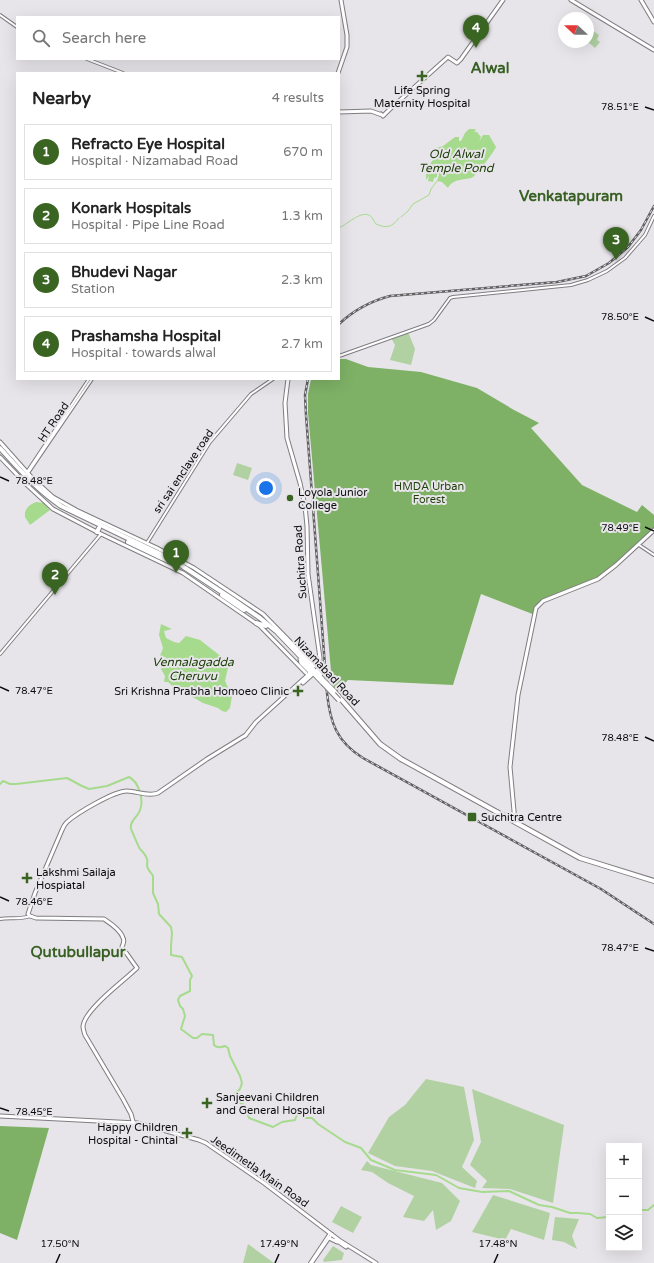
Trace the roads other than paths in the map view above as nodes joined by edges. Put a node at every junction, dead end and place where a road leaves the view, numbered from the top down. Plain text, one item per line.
1 (341, 0) edge
2 (503, 0) edge
3 (571, 0) edge
4 (574, 0) edge
5 (641, 0) edge
6 (0, 16) edge
7 (654, 22) edge
8 (16, 26) edge
9 (654, 49) edge
10 (90, 60) edge
11 (120, 72) edge
12 (338, 72) edge
13 (340, 112) edge
14 (654, 217) edge
15 (340, 356) edge
16 (89, 380) edge
17 (272, 380) edge
18 (287, 380) edge
19 (0, 442) edge
20 (2, 447) edge
21 (0, 452) edge
22 (0, 457) edge
23 (8, 461) junction
24 (14, 469) junction
25 (28, 472) junction
26 (58, 500) junction
27 (66, 509) junction
28 (82, 518) junction
29 (99, 528) junction
30 (654, 530) edge
31 (99, 533) junction
32 (147, 543) junction
33 (639, 545) junction
34 (157, 550) junction
35 (654, 555) edge
36 (171, 564) junction
37 (212, 587) junction
38 (241, 610) junction
39 (256, 623) junction
40 (266, 626) junction
41 (0, 654) edge
42 (298, 656) junction
43 (320, 664) junction
44 (314, 672) junction
45 (306, 673) dead end
46 (320, 676) junction
47 (324, 682) junction
48 (255, 724) junction
49 (374, 739) junction
50 (454, 790) junction
51 (515, 822) junction
52 (533, 834) junction
53 (654, 882) edge
54 (30, 916) junction
55 (0, 919) edge
56 (0, 1117) edge
57 (135, 1124) junction
58 (330, 1235) junction
59 (311, 1263) edge
60 (375, 1263) edge

1 - 12 main road
2 - 13 main road
3 - 9 main road
4 - 9 main road
5 - 7 main road
6 - 8 street
10 - 11 street
14 - 15 street
16 - 25 street, HT Road
17 - 32 street, sri sai enclave road
18 - 43 main road, Suchitra Road
19 - 20 main road, Nizamabad Road
20 - 23 highway, Nizamabad Road
20 - 25 main road, Nizamabad Road
21 - 23 highway, Nizamabad Road
22 - 23 main road, Nizamabad Road
23 - 24 highway, Nizamabad Road
23 - 27 highway, Nizamabad Road
24 - 28 highway, Nizamabad Road
24 - 31 main road, Nizamabad Road
25 - 26 main road, Nizamabad Road
26 - 27 highway
26 - 32 main road, Nizamabad Road
27 - 28 highway, Nizamabad Road
28 - 29 highway, Nizamabad Road
28 - 34 highway, Nizamabad Road
29 - 31 highway
29 - 36 highway, Nizamabad Road
30 - 33 main road
31 - 36 main road, Nizamabad Road
31 - 41 street
32 - 34 main road, Nizamabad Road
33 - 35 street
33 - 51 main road
34 - 37 highway, Nizamabad Road
34 - 43 main road, Nizamabad Road
36 - 37 highway, Nizamabad Road
36 - 38 main road, Nizamabad Road
37 - 38 highway, Nizamabad Road
37 - 42 highway, Nizamabad Road
38 - 39 main road, Nizamabad Road
38 - 40 highway, Nizamabad Road
39 - 40 highway
39 - 45 main road, Nizamabad Road
40 - 42 highway, Nizamabad Road
42 - 44 highway, Nizamabad Road
42 - 48 main road
43 - 44 main road
43 - 46 highway
44 - 46 highway, Nizamabad Road
44 - 47 highway, Nizamabad Road
44 - 48 main road
46 - 47 highway, Nizamabad Road
47 - 49 highway, Nizamabad Road, bridge
47 - 49 highway, Nizamabad Road, bridge
48 - 54 main road
49 - 50 highway, Nizamabad Road
50 - 51 highway, Nizamabad Road
50 - 52 highway, Nizamabad Road
51 - 52 highway, Nizamabad Road
52 - 53 highway, Nizamabad Road
54 - 55 street
54 - 57 main road
56 - 57 main road, Jeedimetla Main Road
57 - 58 main road, Jeedimetla Main Road
58 - 59 street
58 - 60 main road, Jeedimetla Main Road
58 - 60 main road, Jeedimetla Main Road

